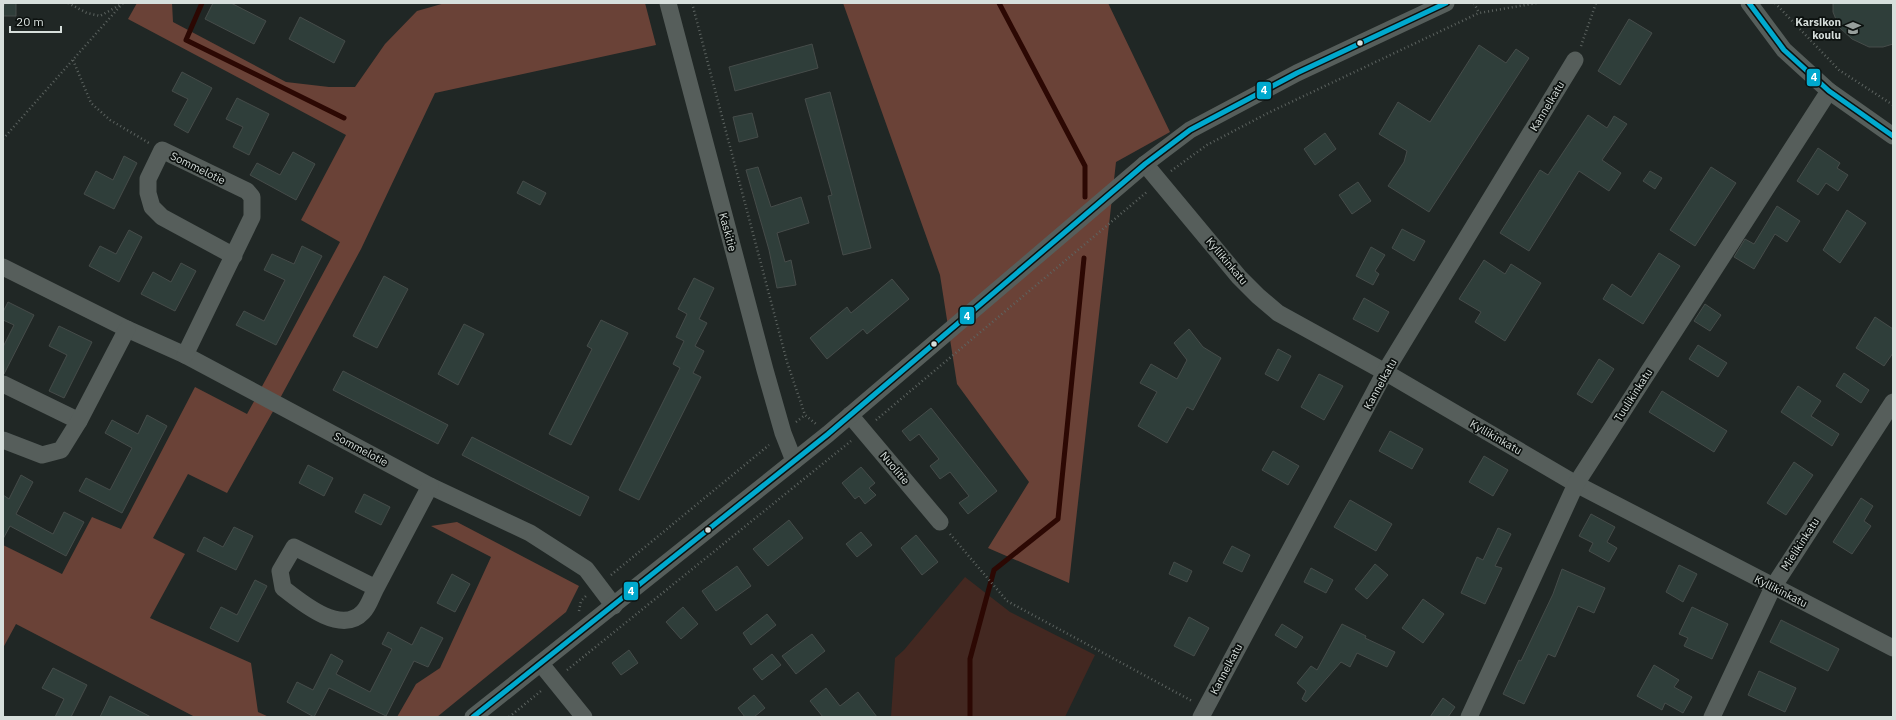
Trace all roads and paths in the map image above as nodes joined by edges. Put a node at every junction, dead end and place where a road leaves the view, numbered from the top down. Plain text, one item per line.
1 (68, 3) edge
2 (668, 3) edge
3 (692, 3) edge
4 (1446, 3) edge
5 (1474, 3) edge
6 (1537, 3) edge
7 (1596, 3) edge
8 (1749, 3) edge
9 (1776, 3) edge
10 (123, 4) edge
11 (1479, 13) junction
12 (73, 60) junction
13 (1575, 60) joint
14 (1829, 91) junction
15 (1893, 105) edge
16 (1893, 136) edge
17 (3, 139) edge
18 (162, 150) junction
19 (1145, 164) junction
20 (1160, 180) junction
21 (234, 256) junction
22 (3, 267) edge
23 (127, 329) junction
24 (185, 355) junction
25 (1385, 372) junction
26 (3, 384) edge
27 (1893, 402) edge
28 (805, 415) junction
29 (850, 415) junction
30 (79, 421) junction
31 (864, 431) junction
32 (783, 433) junction
33 (828, 434) junction
34 (3, 440) edge
35 (844, 447) junction
36 (794, 461) junction
37 (1576, 484) junction
38 (430, 486) junction
39 (940, 522) joint
40 (600, 585) junction
41 (1773, 587) junction
42 (376, 588) junction
43 (614, 606) junction
44 (1893, 648) edge
45 (541, 664) junction
46 (555, 680) junction
47 (1203, 712) edge
48 (473, 717) edge
49 (509, 717) edge
50 (584, 717) edge
51 (1470, 717) edge
52 (1712, 717) edge

1 - 10 path
2 - 32 street, Kaskitie
3 - 28 path
4 - 19 street
5 - 11 path
6 - 11 path
7 - 13 path
8 - 14 street
9 - 15 path
10 - 12 path
11 - 20 path
12 - 17 path
12 - 18 path
13 - 25 street, Kannelkatu
14 - 16 street
14 - 37 street, Tuulikinkatu
18 - 21 street, Sommelotie
18 - 21 street, Sommelotie
19 - 20 street, Kyllikinkatu
19 - 29 street
20 - 25 street, Kyllikinkatu
20 - 31 path
21 - 24 street, Sommelotie
22 - 23 street, Sommelotie
23 - 24 street, Sommelotie
23 - 30 street
24 - 38 street, Sommelotie
25 - 37 street, Kyllikinkatu
25 - 47 street, Kannelkatu
26 - 30 street
27 - 41 street, Mielikinkatu
28 - 32 path
28 - 33 path
29 - 31 street, Nuolitie
29 - 33 street
30 - 34 street
31 - 35 path
31 - 39 street, Nuolitie
32 - 36 street, Kaskitie
32 - 40 path
33 - 35 path
33 - 36 street
35 - 46 path
36 - 43 street
37 - 41 street, Kyllikinkatu
37 - 51 street, Tuulikinkatu
38 - 40 street, Sommelotie
38 - 42 street
39 - 47 path
40 - 43 street, Sommelotie
41 - 44 street, Kyllikinkatu
41 - 52 street, Mielikinkatu
42 - 42 street
43 - 45 street
45 - 46 street
45 - 48 street
46 - 49 path
46 - 50 street

